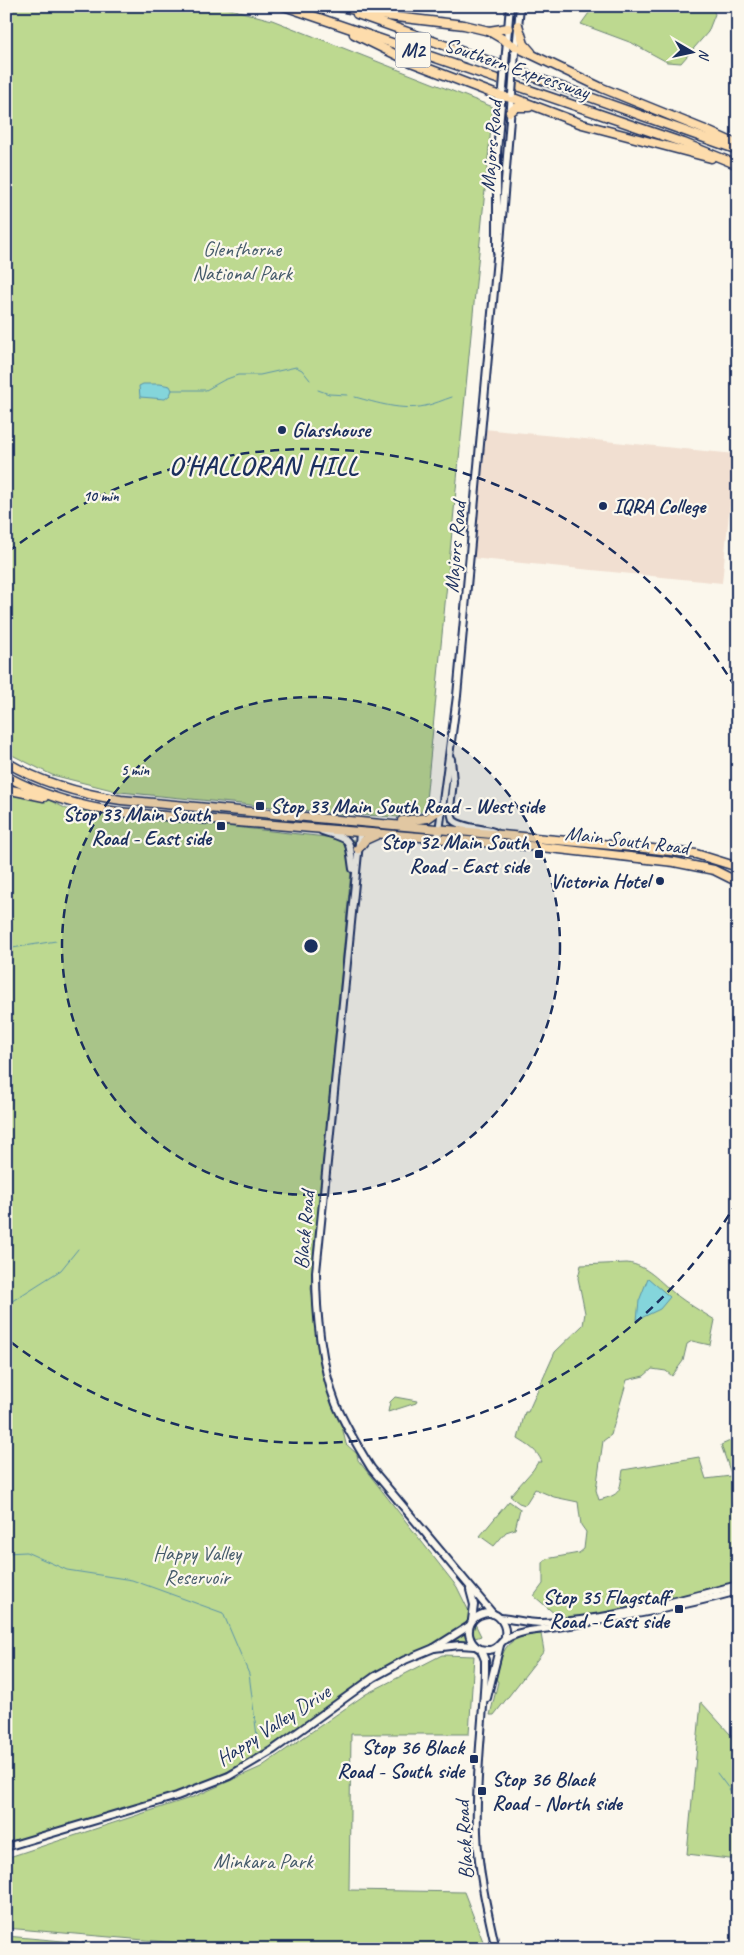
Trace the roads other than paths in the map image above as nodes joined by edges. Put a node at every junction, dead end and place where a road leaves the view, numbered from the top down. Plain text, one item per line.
1 (284, 6) edge
2 (335, 6) edge
3 (510, 6) edge
4 (520, 6) edge
5 (326, 20) junction
6 (518, 25) junction
7 (508, 28) junction
8 (489, 31) junction
9 (507, 42) junction
10 (516, 50) junction
11 (540, 58) junction
12 (502, 93) junction
13 (512, 95) junction
14 (538, 108) junction
15 (510, 112) junction
16 (738, 145) edge
17 (738, 150) edge
18 (738, 165) edge
19 (497, 258) junction
20 (450, 746) junction
21 (6, 762) edge
22 (6, 776) edge
23 (6, 789) edge
24 (63, 800) junction
25 (442, 808) junction
26 (361, 822) junction
27 (376, 823) junction
28 (316, 829) junction
29 (439, 829) junction
30 (360, 832) junction
31 (378, 834) junction
32 (501, 834) junction
33 (438, 839) junction
34 (358, 848) junction
35 (644, 848) junction
36 (694, 866) junction
37 (738, 867) edge
38 (355, 877) junction
39 (738, 882) edge
40 (468, 1585) junction
41 (738, 1585) edge
42 (738, 1591) edge
43 (493, 1614) junction
44 (500, 1618) junction
45 (471, 1623) junction
46 (502, 1643) junction
47 (434, 1648) junction
48 (478, 1648) junction
49 (480, 1728) junction
50 (6, 1847) edge
51 (496, 1949) edge

1 - 5 highway, Southern Expressway / M2
2 - 8 highway
2 - 17 highway, Southern Expressway / M2
3 - 7 main road, Majors Road
4 - 6 main road, Majors Road
5 - 12 highway
5 - 18 highway, Southern Expressway / M2
6 - 10 main road, Majors Road
6 - 11 highway
7 - 8 highway
7 - 9 main road, Majors Road
8 - 9 highway
9 - 10 highway
9 - 12 main road, Majors Road, bridge
10 - 11 highway
10 - 13 main road, Majors Road, bridge
11 - 16 highway
12 - 13 highway
12 - 19 main road, Majors Road
13 - 14 highway
13 - 15 main road, Majors Road
14 - 15 highway
14 - 18 highway
15 - 19 main road, Majors Road
19 - 20 main road, Majors Road
20 - 25 main road, Majors Road
20 - 32 main road
21 - 26 highway, Main South Road
22 - 24 highway, Main South Road
23 - 24 highway
24 - 28 highway, Main South Road
25 - 27 highway
25 - 29 main road, Majors Road
26 - 27 highway, Main South Road
26 - 30 highway
27 - 29 highway, Main South Road
28 - 30 highway, Main South Road
28 - 38 main road
29 - 32 highway, Main South Road
29 - 33 main road, Majors Road
30 - 31 highway, Main South Road
30 - 34 main road, Black Road
31 - 33 highway, Main South Road
31 - 34 highway
32 - 35 highway, Main South Road
33 - 36 highway, Main South Road
34 - 38 main road, Black Road
35 - 36 highway
35 - 37 highway, Main South Road
36 - 39 highway, Main South Road
38 - 40 main road, Black Road
40 - 43 main road, Black Road
40 - 45 main road, Black Road
41 - 44 main road
42 - 46 main road
43 - 44 main road
43 - 45 main road
44 - 46 main road
45 - 47 main road, Happy Valley Drive
45 - 48 main road
46 - 48 main road
46 - 49 main road, Black Road
47 - 48 main road, Happy Valley Drive
47 - 50 main road, Happy Valley Drive
48 - 49 main road, Black Road
49 - 51 main road, Black Road

